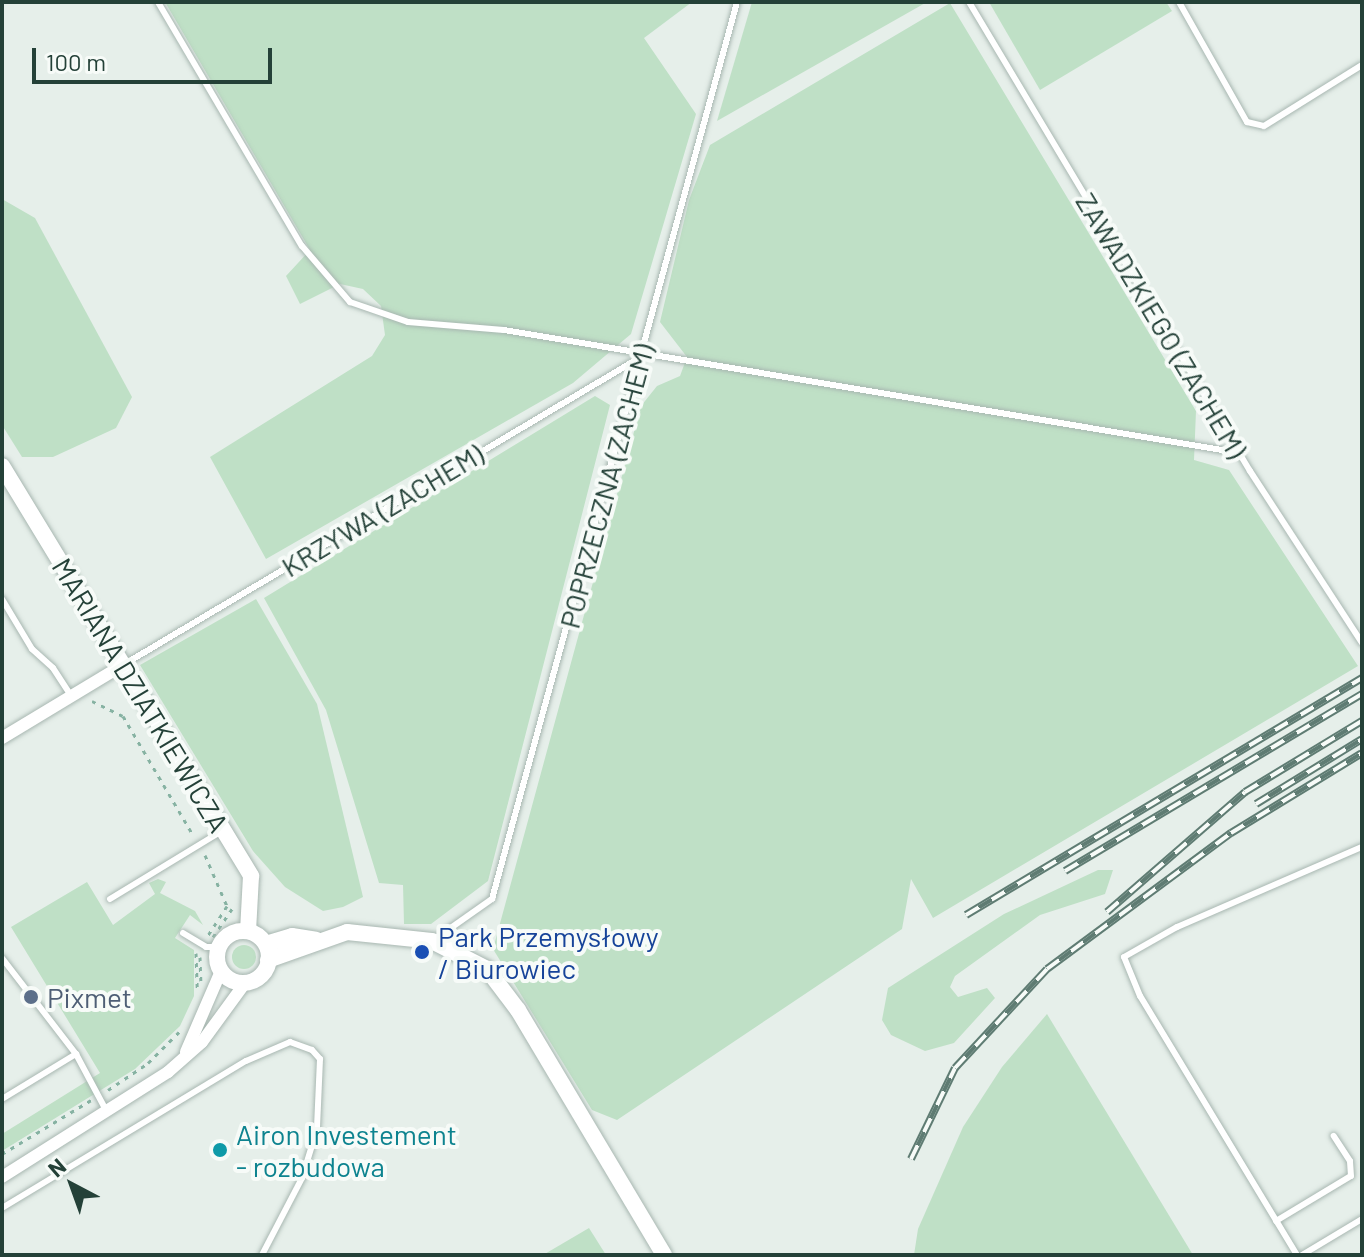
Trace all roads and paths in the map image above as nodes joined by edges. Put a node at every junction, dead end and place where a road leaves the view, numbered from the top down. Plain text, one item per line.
1 (158, 2) edge
2 (737, 2) edge
3 (969, 2) edge
4 (1179, 2) edge
5 (1362, 65) edge
6 (641, 357) junction
7 (1240, 453) junction
8 (2, 466) edge
9 (8, 489) edge
10 (2, 599) edge
11 (1362, 643) edge
12 (123, 665) junction
13 (85, 689) junction
14 (72, 696) junction
15 (2, 738) edge
16 (223, 830) junction
17 (199, 845) junction
18 (1362, 847) edge
19 (234, 898) dead end
20 (110, 899) dead end
21 (248, 931) junction
22 (183, 933) dead end
23 (432, 941) junction
24 (209, 946) junction
25 (267, 952) junction
26 (2, 958) edge
27 (221, 971) junction
28 (245, 983) junction
29 (196, 997) dead end
30 (202, 998) dead end
31 (185, 1022) dead end
32 (186, 1031) dead end
33 (76, 1054) junction
34 (183, 1058) junction
35 (2, 1099) edge
36 (102, 1103) junction
37 (1334, 1136) dead end
38 (2, 1154) edge
39 (2, 1161) edge
40 (2, 1177) edge
41 (2, 1208) edge
42 (1362, 1219) edge
43 (1276, 1221) junction
44 (262, 1255) edge
45 (664, 1255) edge
46 (1300, 1255) edge

1 - 6 lane
2 - 6 lane, POPRZECZNA (ZACHEM)
3 - 7 lane, ZAWADZKIEGO (ZACHEM)
4 - 5 lane
6 - 7 lane
6 - 12 lane, KRZYWA (ZACHEM)
6 - 23 lane, POPRZECZNA (ZACHEM)
7 - 11 lane, ZAWADZKIEGO (ZACHEM)
8 - 9 street, MARIANA DZIATKIEWICZA
9 - 12 street, MARIANA DZIATKIEWICZA
10 - 14 lane
12 - 13 street
12 - 16 street, MARIANA DZIATKIEWICZA
13 - 14 street
13 - 17 path
14 - 15 street
16 - 17 lane
16 - 21 street, MARIANA DZIATKIEWICZA
17 - 20 lane
17 - 24 path
18 - 43 lane
19 - 24 path
21 - 24 street
21 - 25 street
22 - 24 lane
23 - 25 street
23 - 45 street
24 - 27 street
24 - 29 path
24 - 30 path
25 - 28 street
26 - 33 lane
27 - 28 street
27 - 34 street
28 - 34 street
31 - 36 path
32 - 36 path
33 - 35 lane
33 - 36 lane
34 - 36 street
36 - 38 path
36 - 39 path
36 - 40 street
37 - 43 lane
41 - 44 lane
42 - 46 lane
43 - 46 lane

